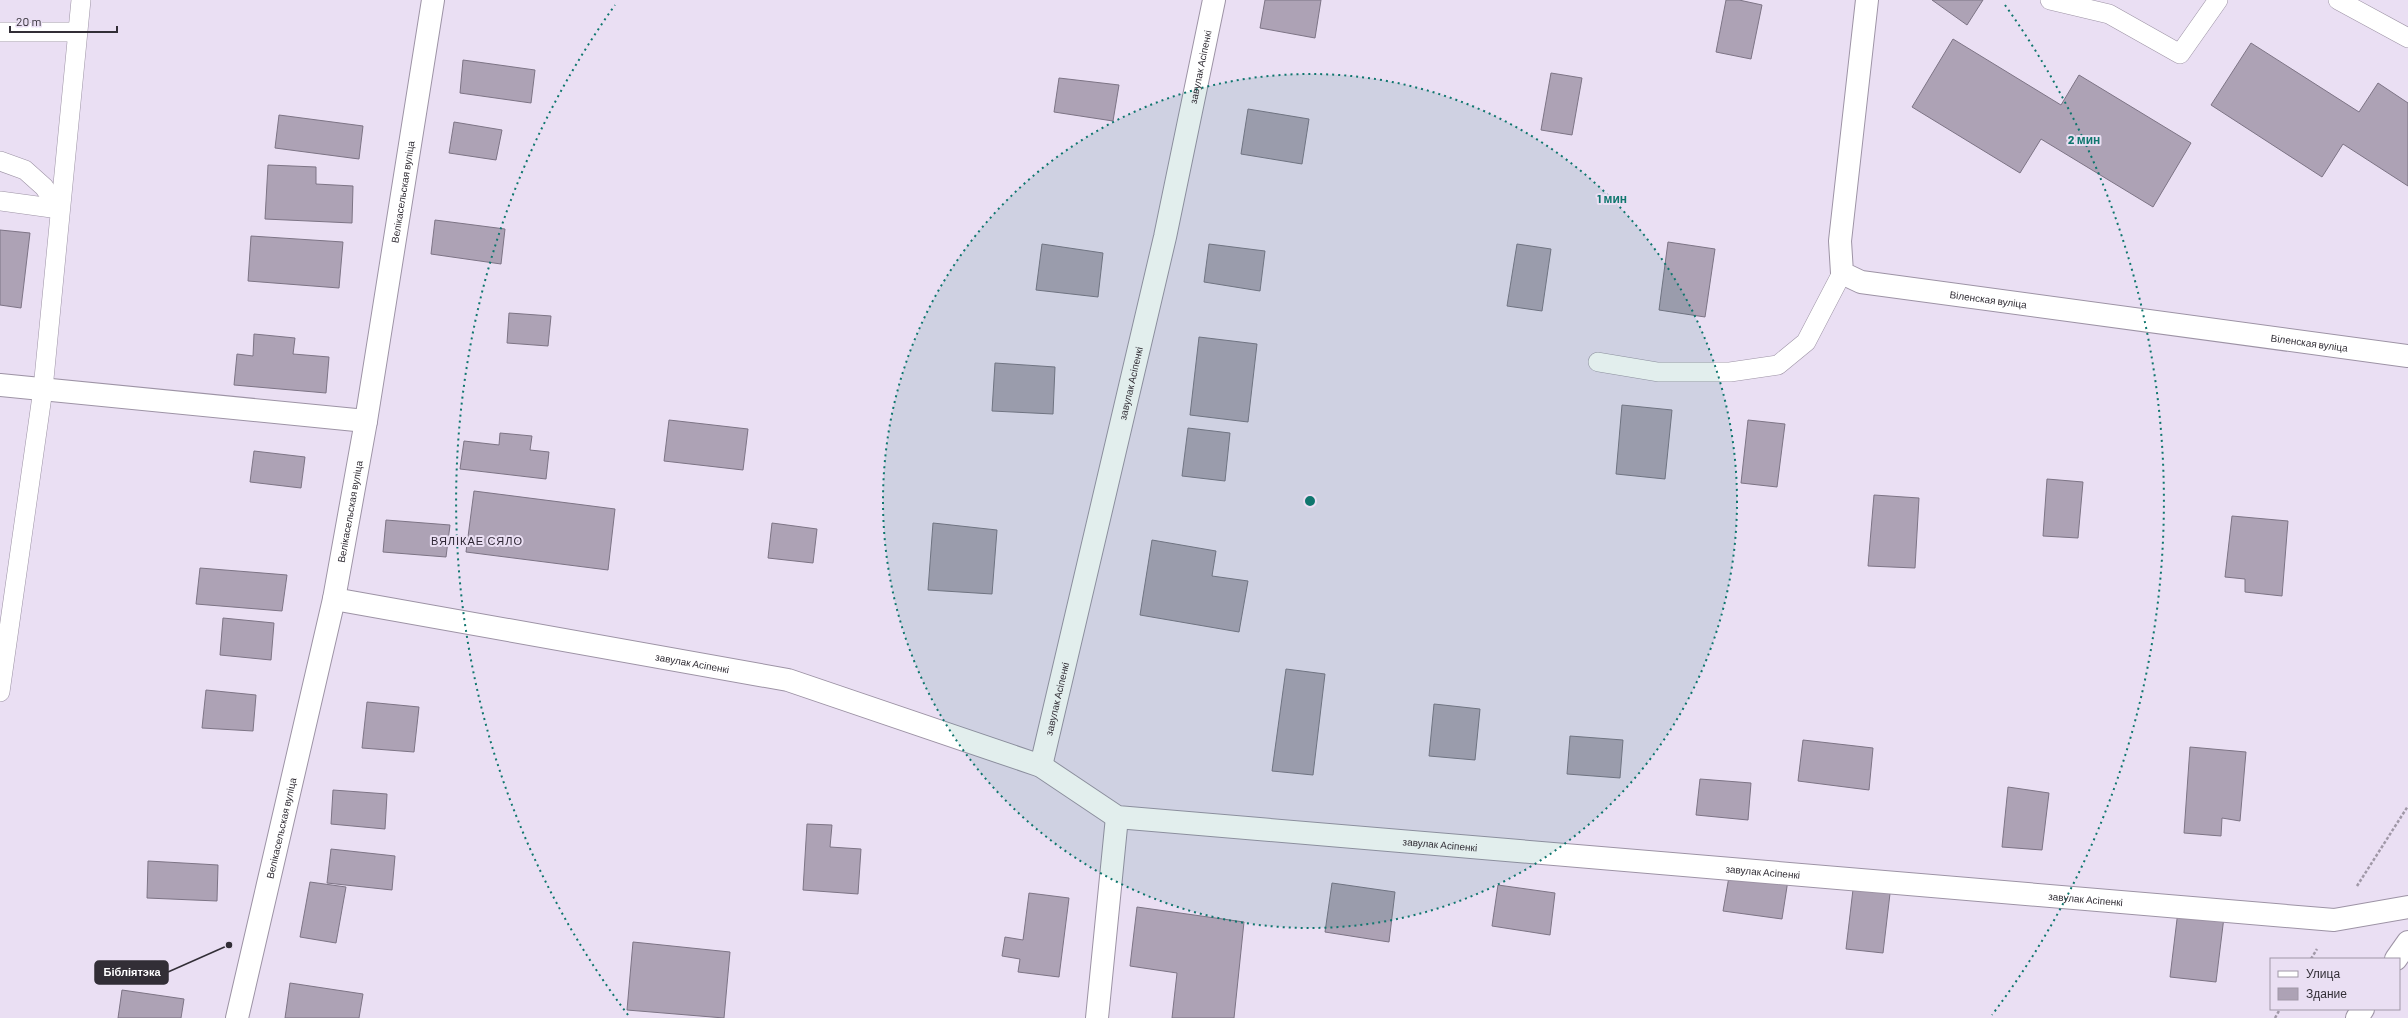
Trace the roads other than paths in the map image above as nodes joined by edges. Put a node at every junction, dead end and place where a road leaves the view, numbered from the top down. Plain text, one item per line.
1 (81, 0) edge
2 (432, 0) edge
3 (1214, 0) edge
4 (1867, 0) edge
5 (2050, 0) edge
6 (2218, 0) edge
7 (2338, 0) edge
8 (0, 32) edge
9 (77, 32) junction
10 (2408, 38) edge
11 (0, 161) edge
12 (0, 201) edge
13 (59, 209) junction
14 (1842, 273) junction
15 (2408, 356) edge
16 (1598, 362) dead end
17 (0, 384) edge
18 (43, 389) junction
19 (366, 421) junction
20 (334, 599) junction
21 (2, 665) edge
22 (0, 692) edge
23 (1041, 766) junction
24 (1117, 817) junction
25 (2408, 907) edge
26 (2408, 942) edge
27 (2397, 958) edge
28 (237, 1018) edge
29 (1097, 1018) edge

1 - 9 lane
2 - 19 street, Велікасельская вуліца
3 - 23 street, завулак Асіпенкі
4 - 14 street
5 - 6 lane
7 - 10 lane
8 - 9 lane
9 - 13 lane
11 - 13 lane
12 - 13 lane
13 - 18 lane
14 - 15 street, Віленская вуліца
14 - 16 lane
17 - 18 street
18 - 19 street
18 - 21 lane
19 - 20 street, Велікасельская вуліца
20 - 23 street, завулак Асіпенкі
20 - 28 street, Велікасельская вуліца
21 - 22 lane
23 - 24 street, завулак Асіпенкі
24 - 25 street, завулак Асіпенкі
24 - 29 street
26 - 27 street

